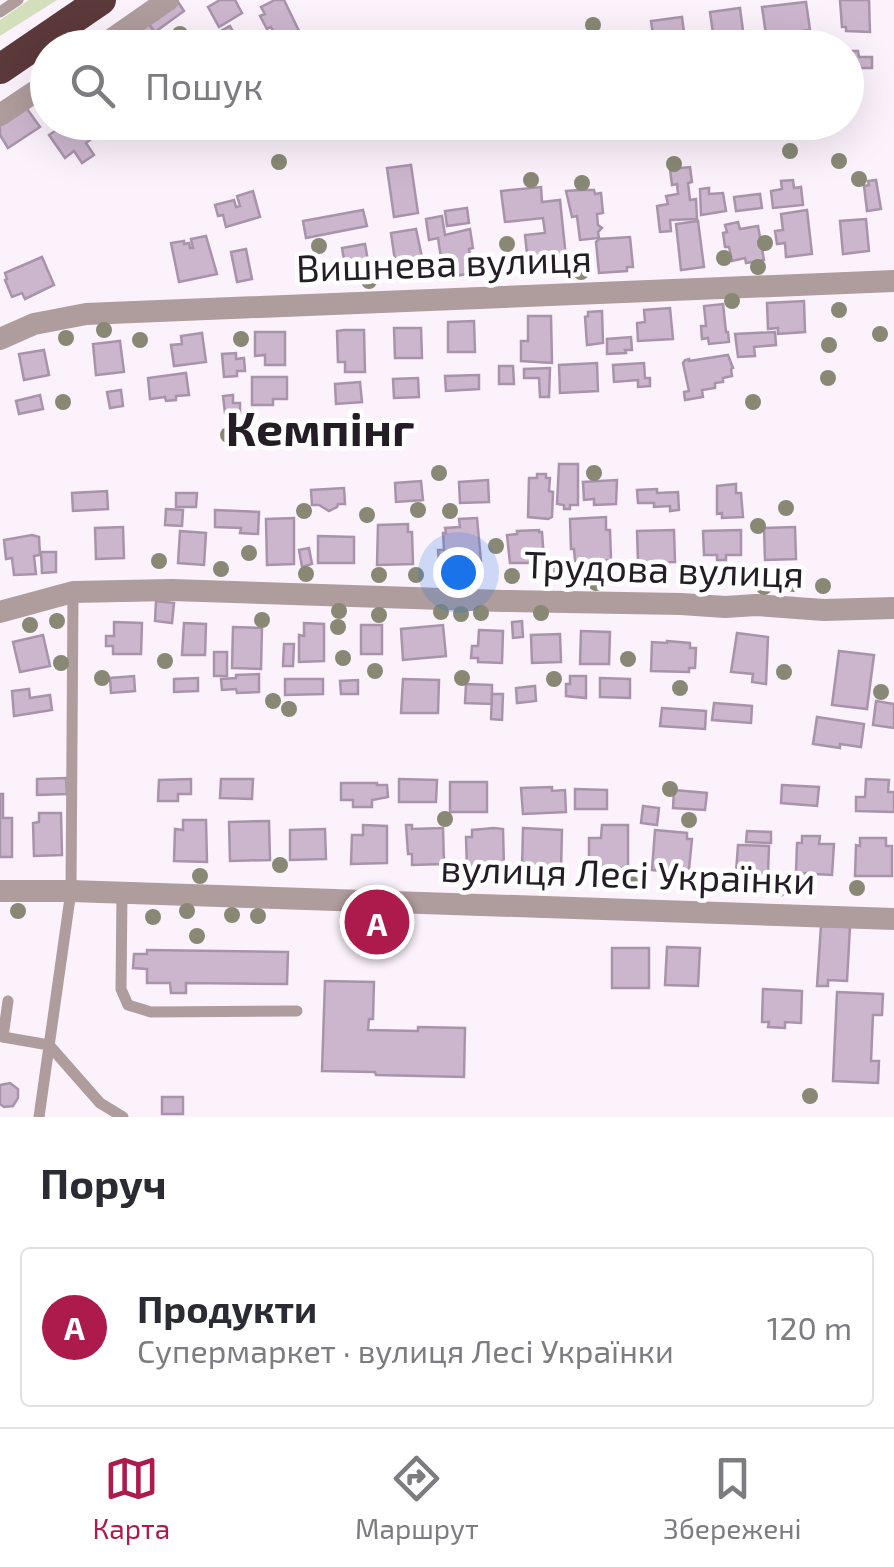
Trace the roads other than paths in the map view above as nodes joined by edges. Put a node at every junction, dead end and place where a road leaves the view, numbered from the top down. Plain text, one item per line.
1 (18, 0) edge
2 (101, 0) edge
3 (168, 0) edge
4 (0, 12) edge
5 (57, 30) edge
6 (125, 30) edge
7 (30, 49) edge
8 (0, 69) edge
9 (30, 95) edge
10 (0, 116) edge
11 (894, 280) edge
12 (0, 338) edge
13 (73, 592) junction
14 (894, 608) edge
15 (0, 612) edge
16 (0, 891) edge
17 (71, 891) junction
18 (122, 893) junction
19 (894, 918) edge
20 (8, 1001) dead end
21 (297, 1011) dead end
22 (1, 1037) edge
23 (49, 1045) junction
24 (40, 1117) edge
25 (123, 1117) edge

1 - 4 lane
2 - 5 highway
3 - 6 street
7 - 8 highway
9 - 10 street
11 - 12 street, Вишнева вулиця
13 - 14 street, Трудова вулиця
13 - 15 street, Трудова вулиця
13 - 17 lane
16 - 17 street, вулиця Лесі Українки
17 - 18 street, вулиця Лесі Українки
17 - 23 lane
18 - 19 street, вулиця Лесі Українки
18 - 21 lane
20 - 22 lane
22 - 23 lane
23 - 24 lane
23 - 25 lane

